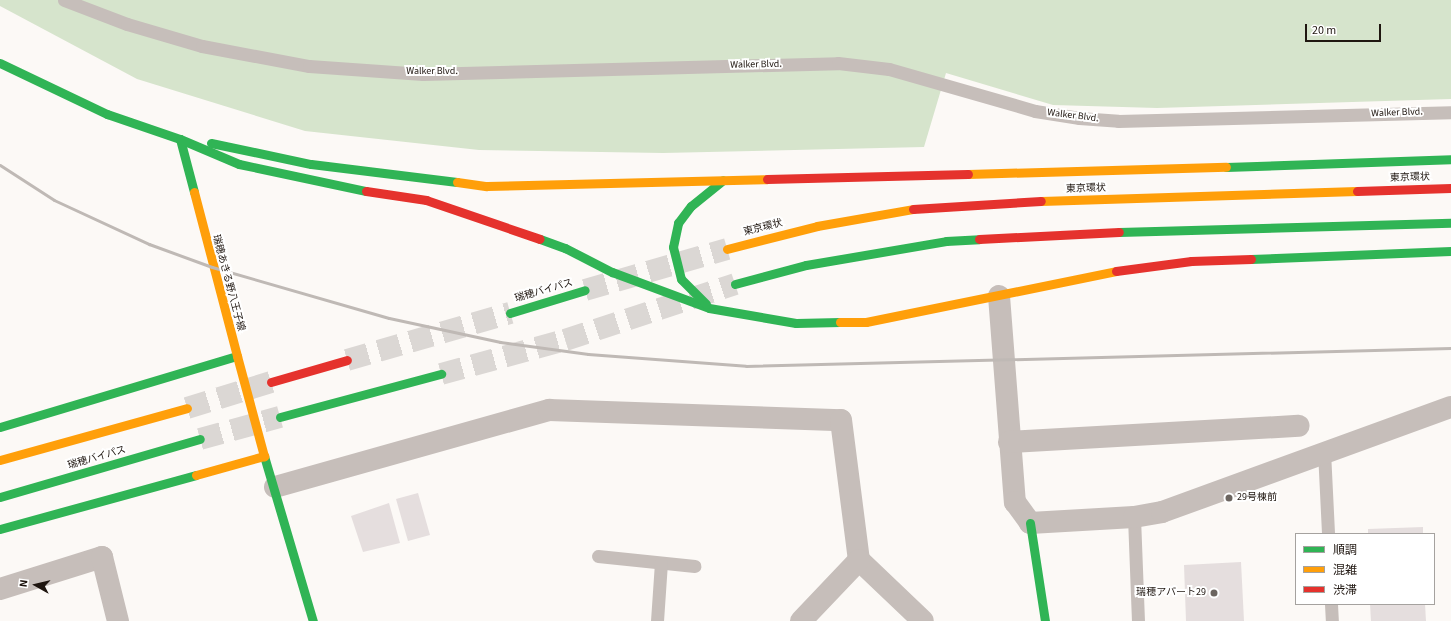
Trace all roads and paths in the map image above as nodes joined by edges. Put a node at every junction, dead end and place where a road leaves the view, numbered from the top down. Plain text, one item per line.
1 (64, 0) edge
2 (0, 63) edge
3 (1451, 112) edge
4 (180, 139) junction
5 (1451, 159) edge
6 (723, 180) junction
7 (1451, 188) edge
8 (1451, 223) edge
9 (727, 249) tunnel mouth
10 (1451, 251) edge
11 (736, 284) tunnel mouth
12 (585, 290) tunnel mouth
13 (998, 296) junction
14 (710, 308) junction
15 (510, 313) tunnel mouth
16 (237, 356) junction
17 (347, 360) tunnel mouth
18 (441, 374) tunnel mouth
19 (271, 382) tunnel mouth
20 (1451, 406) edge
21 (187, 408) tunnel mouth
22 (280, 417) tunnel mouth
23 (1299, 426) dead end
24 (0, 427) edge
25 (200, 439) tunnel mouth
26 (1009, 442) junction
27 (1324, 451) junction
28 (264, 456) junction
29 (0, 460) edge
30 (275, 487) junction
31 (0, 497) edge
32 (1134, 516) junction
33 (1030, 523) junction
34 (0, 529) edge
35 (1328, 533) edge
36 (598, 556) dead end
37 (859, 560) junction
38 (661, 563) junction
39 (694, 566) dead end
40 (0, 589) edge
41 (1331, 605) edge
42 (118, 621) edge
43 (313, 621) edge
44 (657, 621) edge
45 (801, 621) edge
46 (923, 621) edge
47 (1045, 621) edge
48 (1138, 621) edge
49 (1332, 621) edge

1 - 3 lane, Walker Blvd.
2 - 4 main road
4 - 6 main road
4 - 14 main road
4 - 16 main road, 瑞穂あきる野八王子線
5 - 6 main road
6 - 14 main road
7 - 9 main road, 東京環状
8 - 11 main road
10 - 13 main road
12 - 15 main road, 瑞穂バイパス
13 - 14 main road
13 - 26 street
16 - 24 main road
16 - 28 main road, 瑞穂あきる野八王子線, bridge
17 - 19 main road
18 - 22 main road
20 - 27 street
21 - 29 main road
23 - 26 street
25 - 31 main road, 瑞穂バイパス
26 - 33 street
27 - 32 street
27 - 35 lane
28 - 30 main road, 瑞穂あきる野八王子線
28 - 34 main road
30 - 37 street
30 - 43 main road, 瑞穂あきる野八王子線
32 - 33 street
32 - 48 lane
33 - 47 main road
36 - 38 lane
37 - 45 street
37 - 46 street
38 - 39 lane
38 - 44 lane
40 - 42 street
41 - 49 lane

